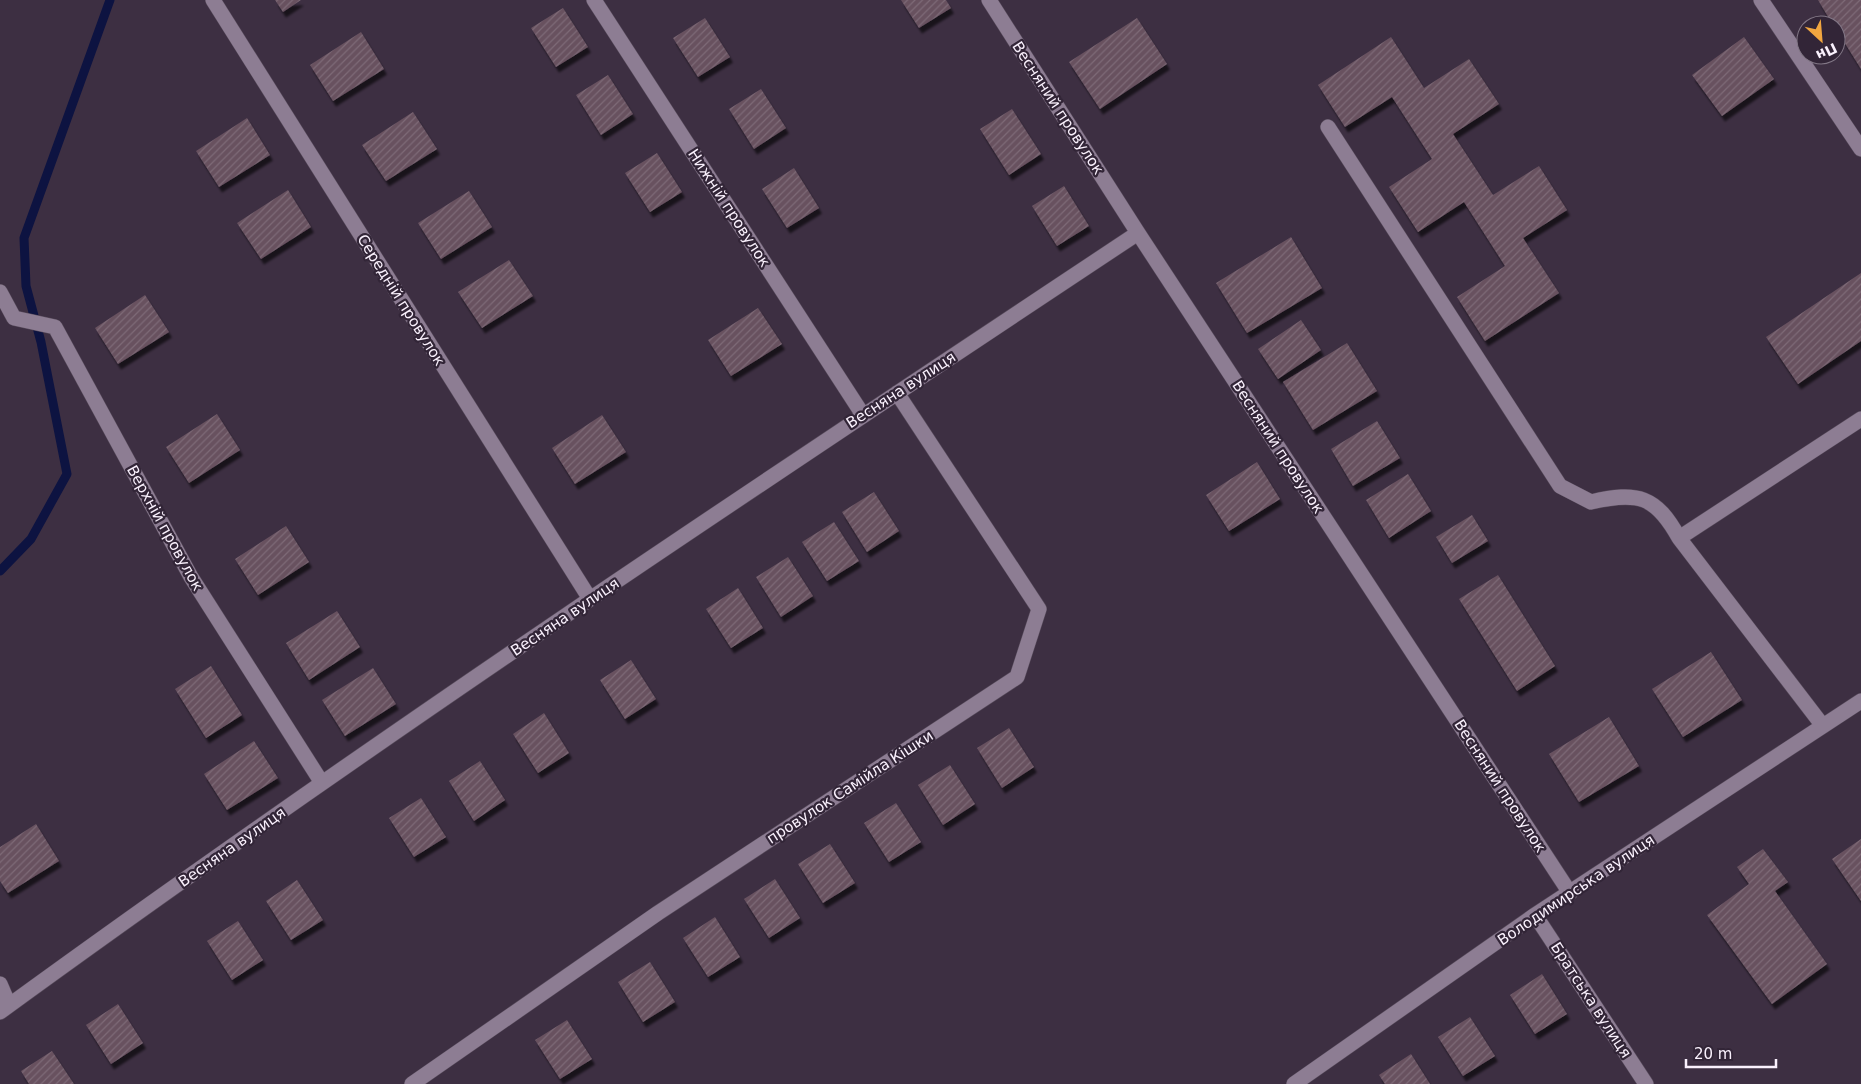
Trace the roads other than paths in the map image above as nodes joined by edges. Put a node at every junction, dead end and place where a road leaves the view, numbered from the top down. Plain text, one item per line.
1 (213, 0) edge
2 (594, 0) edge
3 (989, 0) edge
4 (1761, 0) edge
5 (1328, 127) dead end
6 (1861, 149) edge
7 (1138, 233) junction
8 (0, 292) edge
9 (898, 393) junction
10 (863, 415) junction
11 (1861, 418) edge
12 (1679, 538) junction
13 (590, 599) junction
14 (1861, 701) edge
15 (1823, 726) junction
16 (322, 783) junction
17 (1570, 893) junction
18 (1535, 916) junction
19 (0, 984) edge
20 (5, 1009) edge
21 (412, 1084) edge
22 (1294, 1084) edge
23 (1646, 1084) edge

1 - 13 street, Середній провулок
2 - 10 street, Нижній провулок
3 - 7 street, Весняний провулок
4 - 6 street
5 - 12 street
7 - 9 street, Весняна вулиця
7 - 17 street, Весняний провулок
8 - 16 street, Верхній провулок
9 - 10 street, Весняна вулиця
9 - 21 street, провулок Самійла Кішки
10 - 13 street, Весняна вулиця
11 - 12 street
12 - 15 street
13 - 16 street, Весняна вулиця
14 - 15 street, Володимирська вулиця
15 - 17 street, Володимирська вулиця
16 - 20 street, Весняна вулиця
17 - 18 street, Володимирська вулиця
18 - 22 street, Володимирська вулиця
18 - 23 street, Братська вулиця
19 - 20 street

